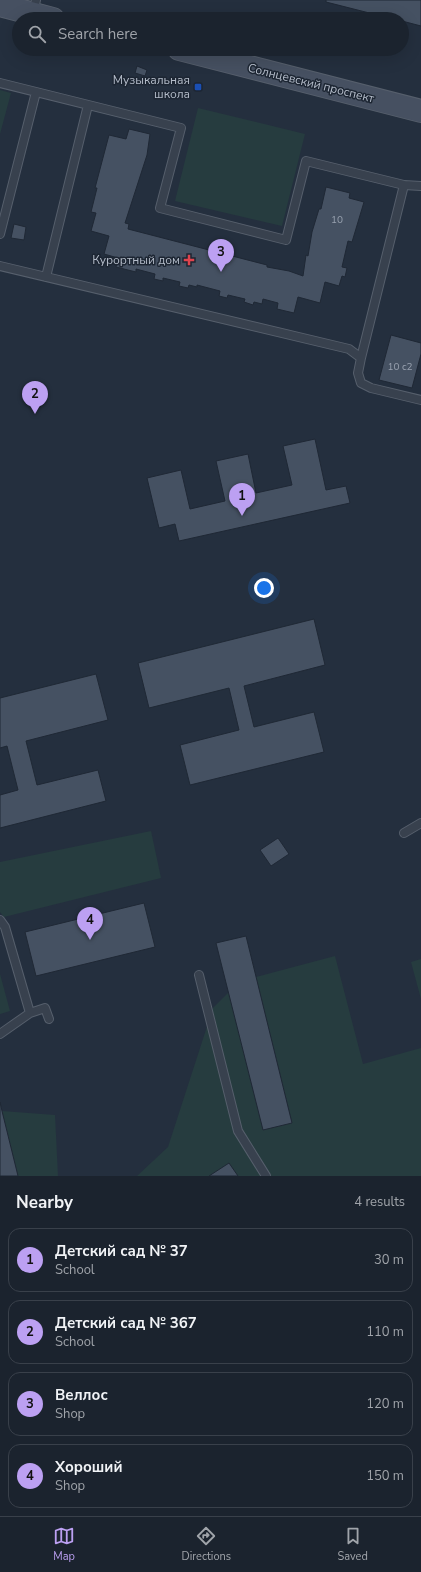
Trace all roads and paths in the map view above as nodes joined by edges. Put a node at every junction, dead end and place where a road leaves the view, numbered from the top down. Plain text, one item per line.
1 (0, 5) edge
2 (40, 11) edge
3 (206, 56) edge
4 (0, 83) edge
5 (36, 92) junction
6 (88, 105) junction
7 (421, 111) edge
8 (404, 185) junction
9 (421, 186) edge
10 (0, 234) edge
11 (0, 266) edge
12 (46, 276) junction
13 (361, 358) junction
14 (421, 400) edge
15 (421, 823) edge
16 (404, 833) dead end
17 (0, 920) edge
18 (199, 975) dead end
19 (30, 1012) junction
20 (49, 1019) dead end
21 (0, 1034) edge
22 (266, 1176) edge

1 - 2 street
3 - 7 street, Солнцевский проспект
4 - 5 lane
5 - 6 lane
5 - 10 lane
6 - 8 lane
6 - 12 lane
8 - 9 lane
8 - 13 lane
11 - 12 lane
12 - 13 lane
13 - 14 lane
15 - 16 lane
17 - 19 lane
18 - 22 lane
19 - 20 lane
19 - 21 lane

